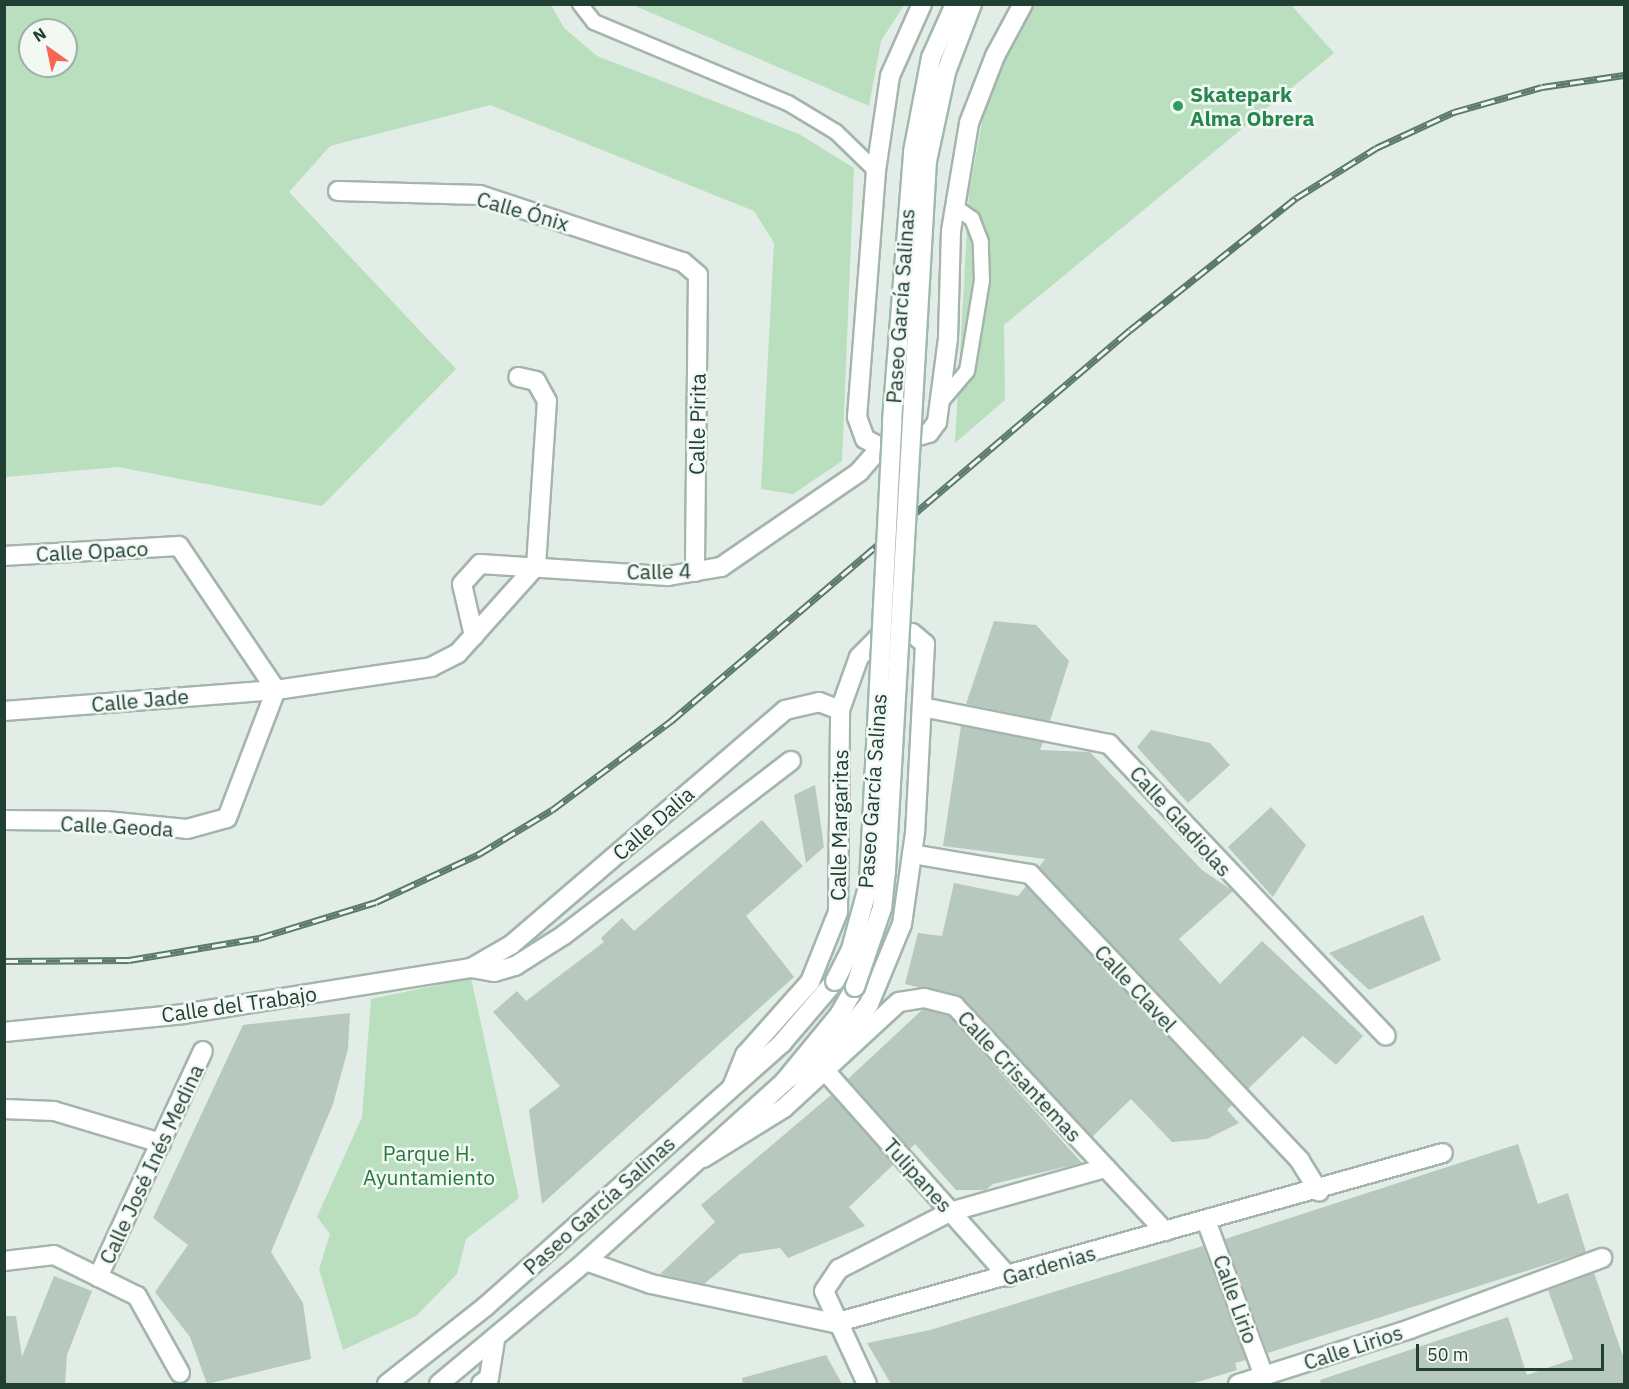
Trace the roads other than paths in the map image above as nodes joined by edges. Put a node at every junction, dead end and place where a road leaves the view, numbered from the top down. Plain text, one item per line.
1 (580, 4) edge
2 (922, 4) edge
3 (955, 4) edge
4 (972, 4) edge
5 (1023, 4) edge
6 (876, 171) junction
7 (338, 191) dead end
8 (954, 206) junction
9 (698, 275) joint
10 (518, 377) dead end
11 (939, 404) junction
12 (881, 447) junction
13 (4, 556) edge
14 (537, 566) junction
15 (695, 572) junction
16 (474, 636) junction
17 (276, 690) junction
18 (922, 707) junction
19 (840, 710) junction
20 (4, 711) edge
21 (790, 761) dead end
22 (4, 820) edge
23 (912, 855) junction
24 (471, 968) junction
25 (4, 1032) edge
26 (1386, 1036) dead end
27 (203, 1051) dead end
28 (827, 1073) junction
29 (783, 1082) junction
30 (732, 1087) junction
31 (4, 1109) edge
32 (161, 1143) junction
33 (1443, 1153) dead end
34 (696, 1162) junction
35 (1106, 1168) junction
36 (1319, 1192) junction
37 (950, 1212) junction
38 (1207, 1223) junction
39 (1165, 1230) junction
40 (1602, 1258) dead end
41 (4, 1261) edge
42 (586, 1261) junction
43 (98, 1277) junction
44 (1009, 1277) junction
45 (835, 1323) junction
46 (495, 1341) junction
47 (180, 1373) dead end
48 (1264, 1376) junction
49 (389, 1383) edge
50 (439, 1384) edge
51 (481, 1384) edge
52 (867, 1384) edge
53 (1238, 1384) edge

1 - 6 lane
2 - 6 street
3 - 30 street, Paseo García Salinas, bridge
4 - 29 street, Paseo García Salinas, bridge
5 - 8 street
6 - 12 street
7 - 9 street, Calle Ónix
8 - 11 street
8 - 11 lane
9 - 15 street, Calle Pirita
10 - 14 street
11 - 12 street
12 - 15 street, Calle 4
13 - 17 street, Calle Opaco
14 - 15 street, Calle 4
14 - 16 street, Calle Jade
14 - 16 street, Calle 4
16 - 17 street, Calle Jade
17 - 20 street, Calle Jade
17 - 22 street, Calle Geoda
18 - 19 street
18 - 23 street
18 - 26 street, Calle Gladiolas
19 - 24 street, Calle Dalia
19 - 30 street, Calle Margaritas
21 - 24 street
23 - 29 street
23 - 36 street, Calle Clavel
24 - 25 street, Calle del Trabajo
27 - 32 street, Calle José Inés Medina
28 - 34 street, Calle Crisantemas
28 - 35 street, Calle Crisantemas
28 - 37 street, Tulipanes
29 - 34 street, Paseo García Salinas
30 - 49 street, Paseo García Salinas
31 - 32 street
32 - 43 street, Calle José Inés Medina
33 - 36 street, Gardenias
34 - 42 street, Paseo García Salinas
35 - 37 street
35 - 39 street, Calle Crisantemas
36 - 38 street, Gardenias
37 - 44 street, Tulipanes
37 - 45 street
38 - 39 street, Gardenias
38 - 48 street, Calle Lirio
39 - 44 street, Gardenias
40 - 48 street, Calle Lirios
41 - 43 street
42 - 45 street, Gardenias
42 - 46 street, Paseo García Salinas
43 - 47 street
44 - 45 street, Gardenias
45 - 52 street
46 - 50 street, Paseo García Salinas
46 - 51 street
48 - 53 street, Calle Lirios

